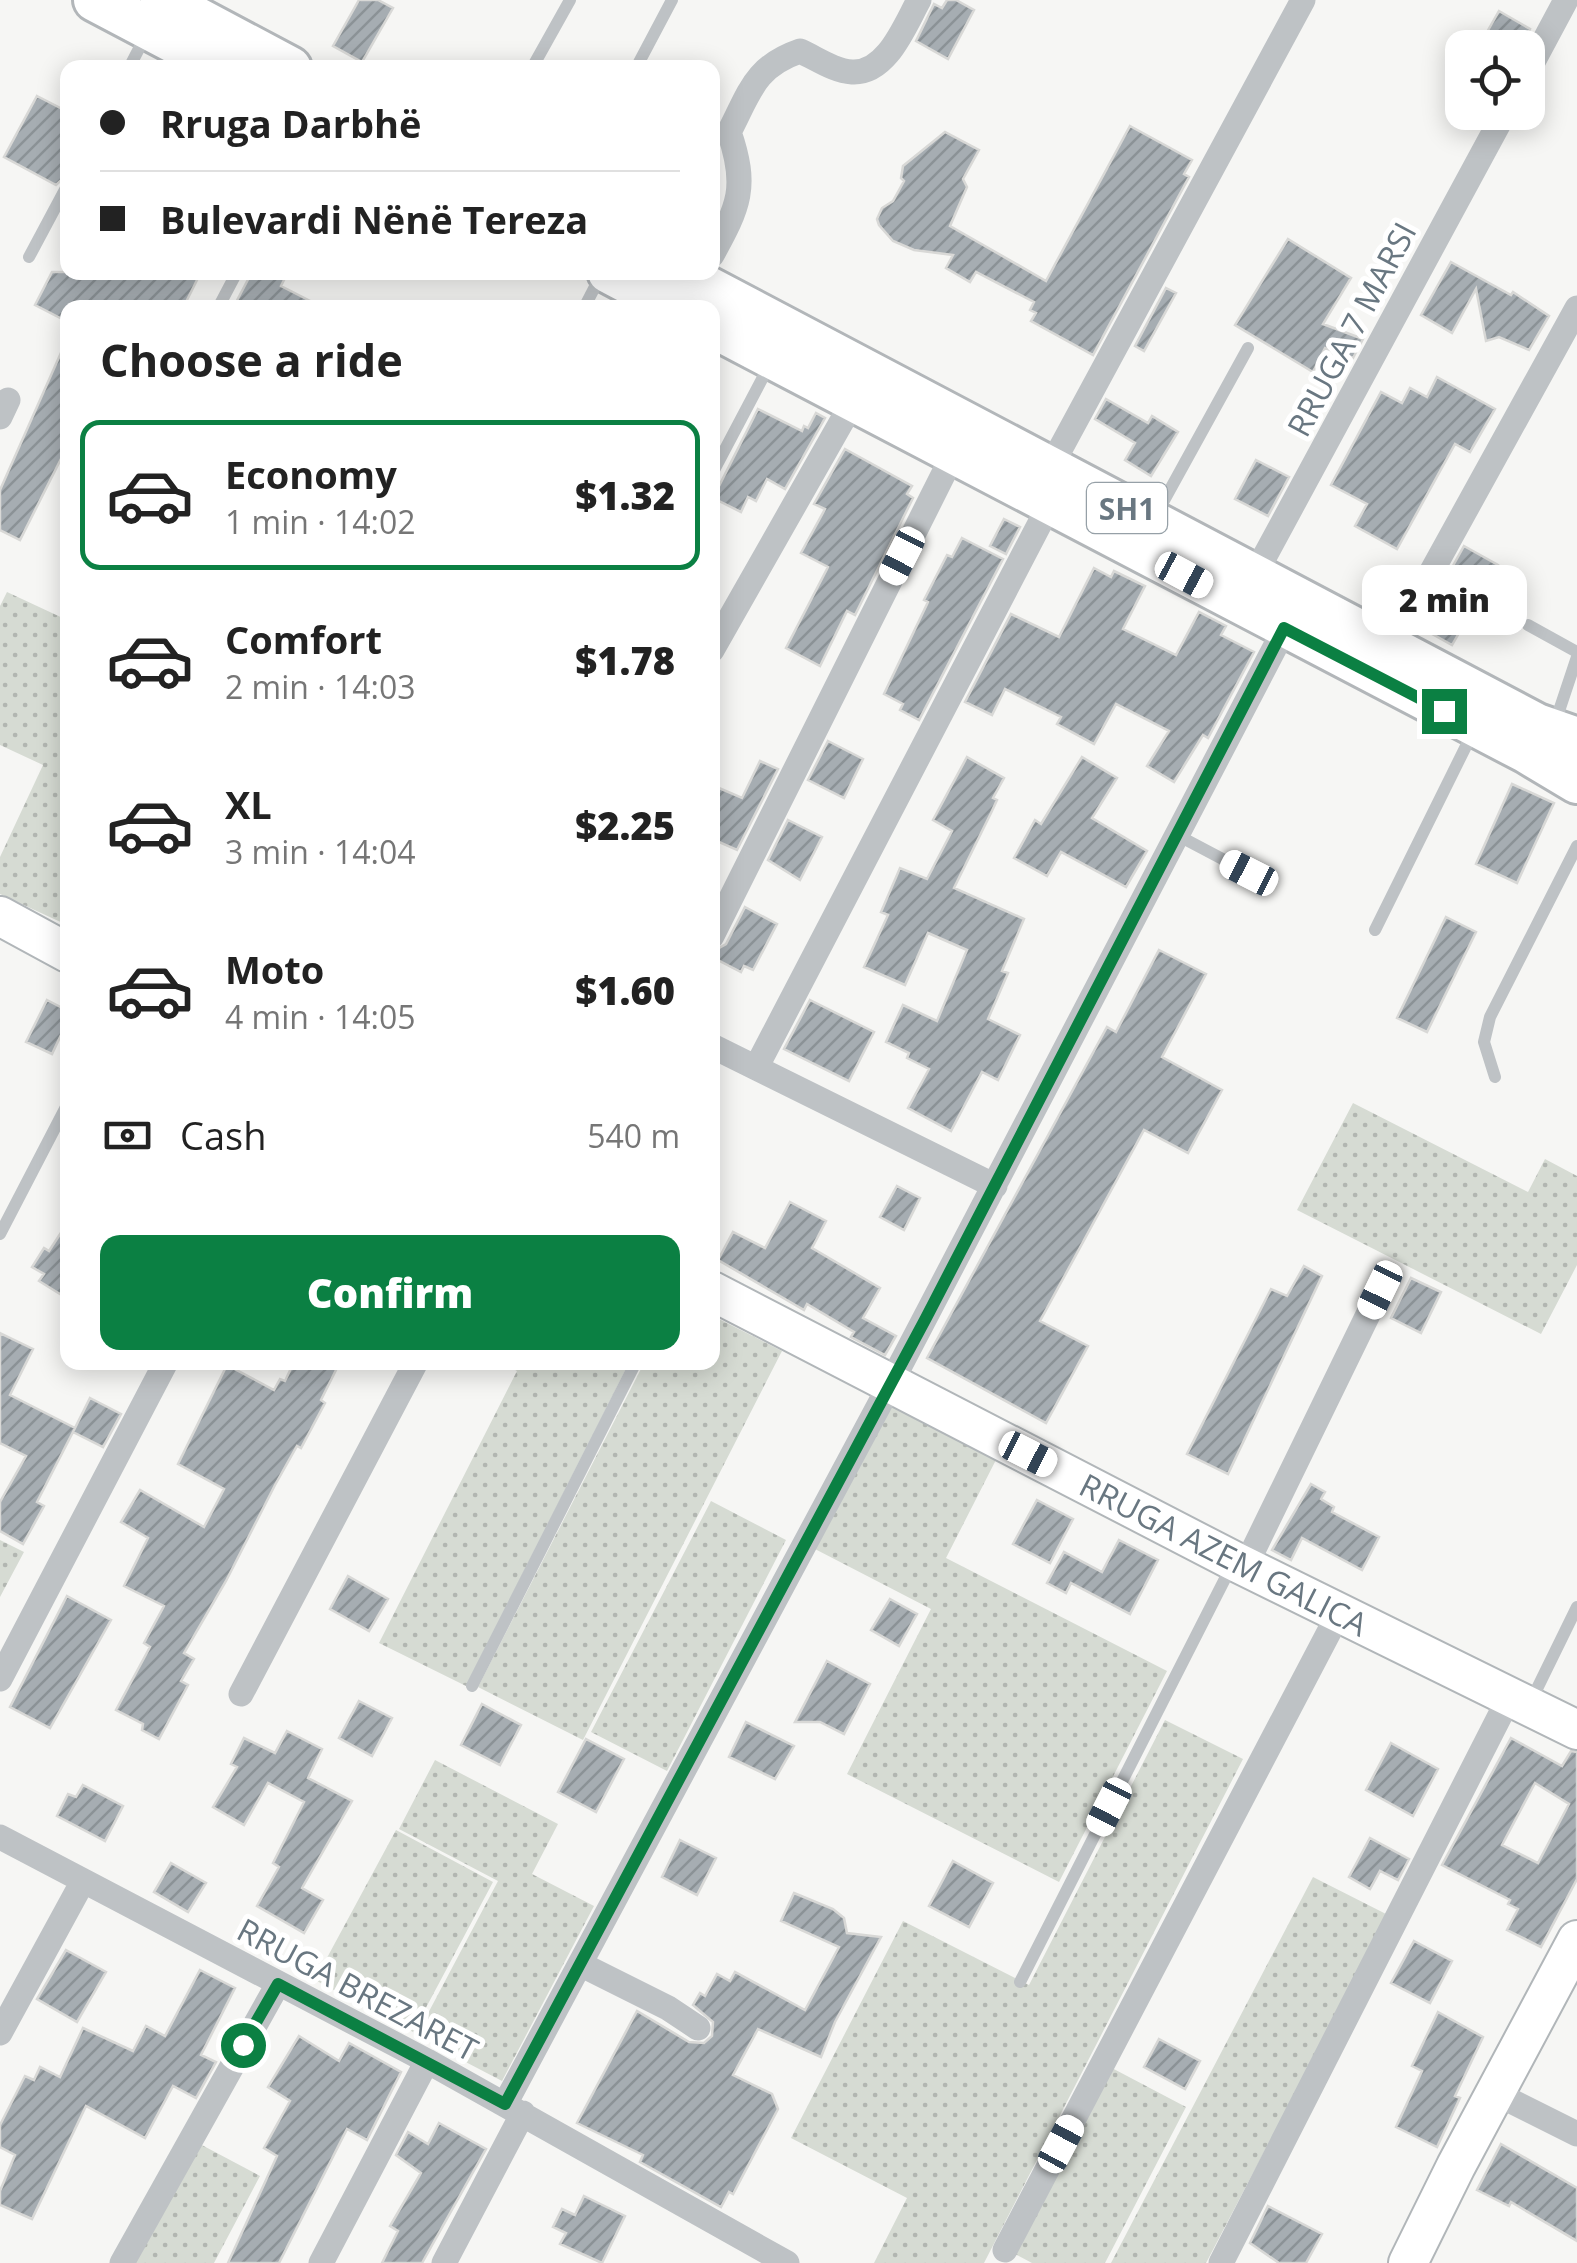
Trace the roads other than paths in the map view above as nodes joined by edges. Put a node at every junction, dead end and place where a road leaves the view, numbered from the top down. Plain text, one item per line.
1 (95, 0) edge
2 (570, 0) edge
3 (672, 0) edge
4 (919, 0) edge
5 (1303, 0) edge
6 (1566, 0) edge
7 (156, 14) edge
8 (1545, 39) edge
9 (133, 60) edge
10 (214, 60) edge
11 (270, 60) edge
12 (536, 60) edge
13 (640, 60) edge
14 (721, 128) edge
15 (1495, 130) edge
16 (60, 199) edge
17 (720, 230) edge
18 (29, 258) dead end
19 (697, 280) edge
20 (1577, 308) edge
21 (720, 330) edge
22 (1248, 348) dead end
23 (773, 357) junction
24 (854, 400) junction
25 (954, 453) junction
26 (720, 459) edge
27 (1050, 486) junction
28 (1152, 522) junction
29 (1254, 576) junction
30 (1528, 624) dead end
31 (1284, 628) junction
32 (720, 636) edge
33 (1390, 646) junction
34 (1577, 654) edge
35 (1476, 728) junction
36 (1565, 735) edge
37 (1577, 782) edge
38 (1176, 835) junction
39 (1577, 846) edge
40 (1249, 873) dead end
41 (0, 916) edge
42 (720, 920) edge
43 (1375, 930) dead end
44 (60, 949) edge
45 (720, 1050) edge
46 (756, 1068) junction
47 (1495, 1077) dead end
48 (60, 1118) edge
49 (994, 1186) junction
50 (0, 1234) edge
51 (1380, 1290) dead end
52 (720, 1295) edge
53 (162, 1370) edge
54 (412, 1370) edge
55 (632, 1370) edge
56 (891, 1383) junction
57 (1239, 1564) junction
58 (1577, 1607) edge
59 (1338, 1612) junction
60 (0, 1679) edge
61 (472, 1686) dead end
62 (241, 1694) dead end
63 (1519, 1700) junction
64 (1577, 1730) edge
65 (0, 1837) edge
66 (83, 1881) junction
67 (1577, 1940) edge
68 (580, 1964) junction
69 (1020, 1982) dead end
70 (278, 1984) junction
71 (698, 2028) dead end
72 (0, 2033) edge
73 (427, 2062) junction
74 (1495, 2094) junction
75 (514, 2109) junction
76 (1577, 2134) edge
77 (1006, 2250) dead end
78 (772, 2259) edge
79 (122, 2263) edge
80 (321, 2263) edge
81 (444, 2263) edge
82 (1221, 2263) edge
83 (1408, 2263) edge

1 - 7 main road
2 - 12 lane
3 - 13 lane
4 - 14 street
5 - 27 street
6 - 8 street
7 - 9 lane
7 - 10 main road
7 - 11 main road
14 - 17 street
15 - 29 street, RRUGA 7 MARSI
16 - 18 lane
19 - 27 main road, SH1
20 - 33 street
21 - 23 main road, SH1
22 - 28 lane
23 - 24 main road, SH1
23 - 26 lane
24 - 25 main road, SH1
24 - 32 street
25 - 27 main road, SH1
25 - 42 street
27 - 28 main road, SH1
27 - 31 main road, SH1
27 - 46 street
28 - 29 main road, SH1
29 - 33 main road, SH1
30 - 34 lane
31 - 35 main road, SH1
31 - 38 street
33 - 36 main road, SH1
34 - 36 lane
35 - 37 main road, SH1
35 - 43 lane
38 - 40 lane
38 - 49 street
39 - 47 lane
41 - 44 street
45 - 46 street
46 - 49 street
48 - 50 lane
49 - 56 street
51 - 57 street
52 - 56 street, RRUGA AZEM GALICA
53 - 60 street
54 - 62 street
55 - 61 lane
56 - 57 street, RRUGA AZEM GALICA
56 - 68 street
57 - 59 street, RRUGA AZEM GALICA
57 - 69 lane
58 - 63 lane
59 - 63 street, RRUGA AZEM GALICA
59 - 77 street
63 - 64 street, RRUGA AZEM GALICA
63 - 82 street
65 - 66 street, RRUGA BREZARET
66 - 70 street, RRUGA BREZARET
66 - 72 street
67 - 74 street
68 - 71 street
68 - 75 street
70 - 73 street, RRUGA BREZARET
70 - 79 street
73 - 75 street, RRUGA BREZARET
73 - 80 street
74 - 76 street
74 - 83 street
75 - 78 street, RRUGA BREZARET
75 - 81 street

